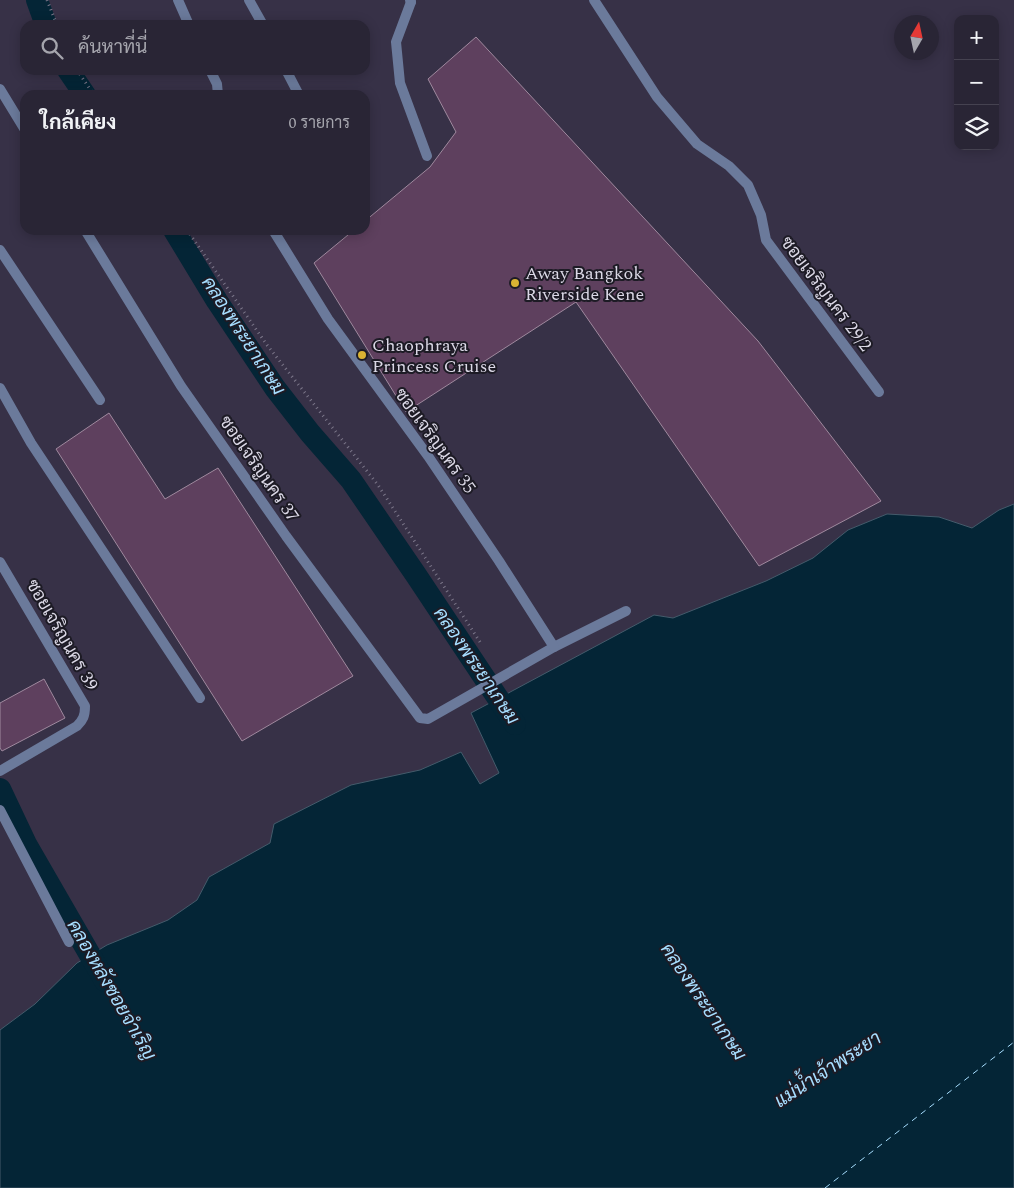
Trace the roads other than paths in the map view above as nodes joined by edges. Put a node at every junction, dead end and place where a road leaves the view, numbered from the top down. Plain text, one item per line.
1 (178, 0) edge
2 (250, 0) edge
3 (594, 0) edge
4 (410, 1) edge
5 (188, 20) edge
6 (260, 20) edge
7 (212, 75) edge
8 (289, 75) edge
9 (0, 89) edge
10 (218, 90) edge
11 (296, 90) edge
12 (20, 122) edge
13 (427, 156) dead end
14 (88, 235) edge
15 (276, 235) edge
16 (0, 250) edge
17 (0, 388) edge
18 (879, 392) dead end
19 (100, 400) dead end
20 (0, 562) edge
21 (626, 611) dead end
22 (554, 647) junction
23 (200, 698) dead end
24 (2, 770) edge
25 (0, 810) edge
26 (69, 942) dead end

1 - 5 street
2 - 6 street
3 - 18 street, ซอยเจริญนคร 29/2
4 - 13 street
7 - 10 street
8 - 11 street
9 - 12 street
14 - 22 street, ซอยเจริญนคร 37
15 - 22 street, ซอยเจริญนคร 35
16 - 19 street
17 - 23 street
20 - 24 street, ซอยเจริญนคร 39
21 - 22 street
25 - 26 street

